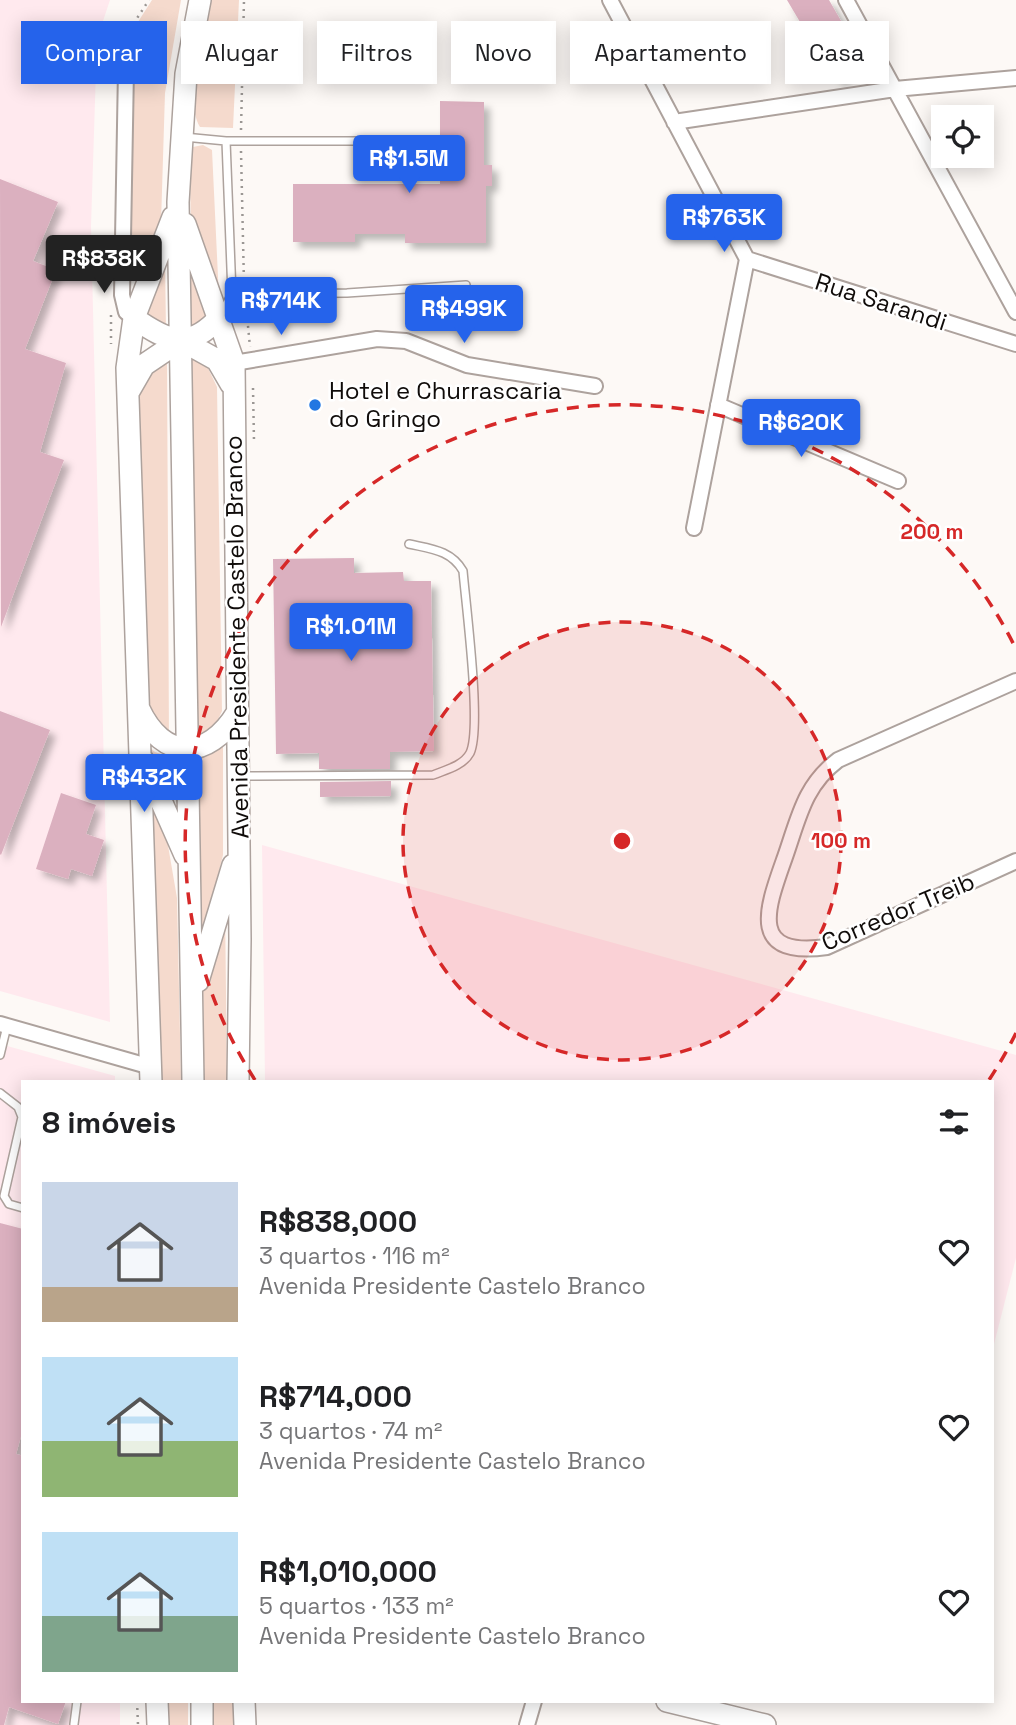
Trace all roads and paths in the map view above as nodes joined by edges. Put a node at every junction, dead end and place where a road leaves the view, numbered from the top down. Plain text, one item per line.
1 (200, 0) edge
2 (610, 0) edge
3 (846, 0) edge
4 (1016, 78) edge
5 (126, 84) edge
6 (895, 89) junction
7 (674, 121) junction
8 (180, 137) junction
9 (226, 141) junction
10 (414, 141) dead end
11 (178, 202) junction
12 (121, 249) junction
13 (747, 259) junction
14 (156, 268) junction
15 (466, 285) dead end
16 (232, 294) junction
17 (1016, 312) edge
18 (220, 317) junction
19 (134, 318) junction
20 (181, 340) junction
21 (1016, 344) edge
22 (234, 363) junction
23 (595, 386) dead end
24 (129, 391) junction
25 (235, 393) junction
26 (718, 405) junction
27 (898, 481) dead end
28 (694, 528) dead end
29 (409, 544) dead end
30 (1016, 681) edge
31 (136, 704) junction
32 (237, 713) junction
33 (137, 748) junction
34 (188, 749) junction
35 (238, 776) junction
36 (239, 844) junction
37 (1016, 861) edge
38 (189, 863) junction
39 (192, 1000) junction
40 (3, 1025) edge
41 (0, 1055) edge
42 (151, 1074) edge
43 (193, 1080) edge
44 (238, 1080) edge
45 (0, 1093) edge
46 (21, 1114) edge
47 (21, 1121) edge
48 (21, 1207) edge
49 (77, 1703) edge
50 (137, 1703) edge
51 (157, 1703) edge
52 (202, 1703) edge
53 (244, 1703) edge
54 (533, 1703) edge
55 (675, 1703) edge
56 (75, 1724) edge
57 (138, 1725) edge
58 (158, 1725) edge
59 (202, 1725) edge
60 (245, 1725) edge
61 (527, 1725) edge
62 (765, 1725) edge

1 - 8 main road, Avenida Presidente Castelo Branco
2 - 7 street
3 - 6 street
4 - 6 street
5 - 12 street, Avenida Presidente Castelo Branco
6 - 7 street
6 - 17 street
7 - 13 street
8 - 9 lane
8 - 11 main road, Avenida Presidente Castelo Branco
9 - 10 lane
9 - 16 lane
11 - 14 main road, Avenida Presidente Castelo Branco
11 - 18 main road, Avenida Presidente Castelo Branco
11 - 20 main road, Avenida Presidente Castelo Branco
12 - 14 street
12 - 19 street, Avenida Presidente Castelo Branco
13 - 21 street, Rua Sarandi
13 - 26 street
14 - 19 main road, Avenida Presidente Castelo Branco
15 - 16 lane
16 - 18 lane
18 - 20 main road
18 - 22 main road, Avenida Presidente Castelo Branco
19 - 20 main road
19 - 24 main road, Avenida Presidente Castelo Branco
20 - 24 main road
20 - 25 main road
20 - 34 main road, Avenida Presidente Castelo Branco
22 - 23 street
22 - 25 main road, Avenida Presidente Castelo Branco
24 - 31 main road, Avenida Presidente Castelo Branco
25 - 32 main road, Avenida Presidente Castelo Branco
26 - 27 street
26 - 28 street
29 - 35 lane
30 - 37 street, Corredor Treib
31 - 33 main road, Avenida Presidente Castelo Branco
31 - 34 main road
32 - 34 main road
32 - 35 main road, Avenida Presidente Castelo Branco
33 - 38 main road
33 - 42 main road, Avenida Presidente Castelo Branco
34 - 38 main road, Avenida Presidente Castelo Branco
35 - 36 main road, Avenida Presidente Castelo Branco
36 - 39 main road
36 - 44 main road, Avenida Presidente Castelo Branco
38 - 39 main road, Avenida Presidente Castelo Branco
39 - 43 main road, Avenida Presidente Castelo Branco
40 - 41 lane
40 - 42 street
45 - 46 lane
47 - 48 lane
49 - 56 lane
50 - 57 path
51 - 58 main road
52 - 59 main road
53 - 60 main road
54 - 61 street
55 - 62 main road

